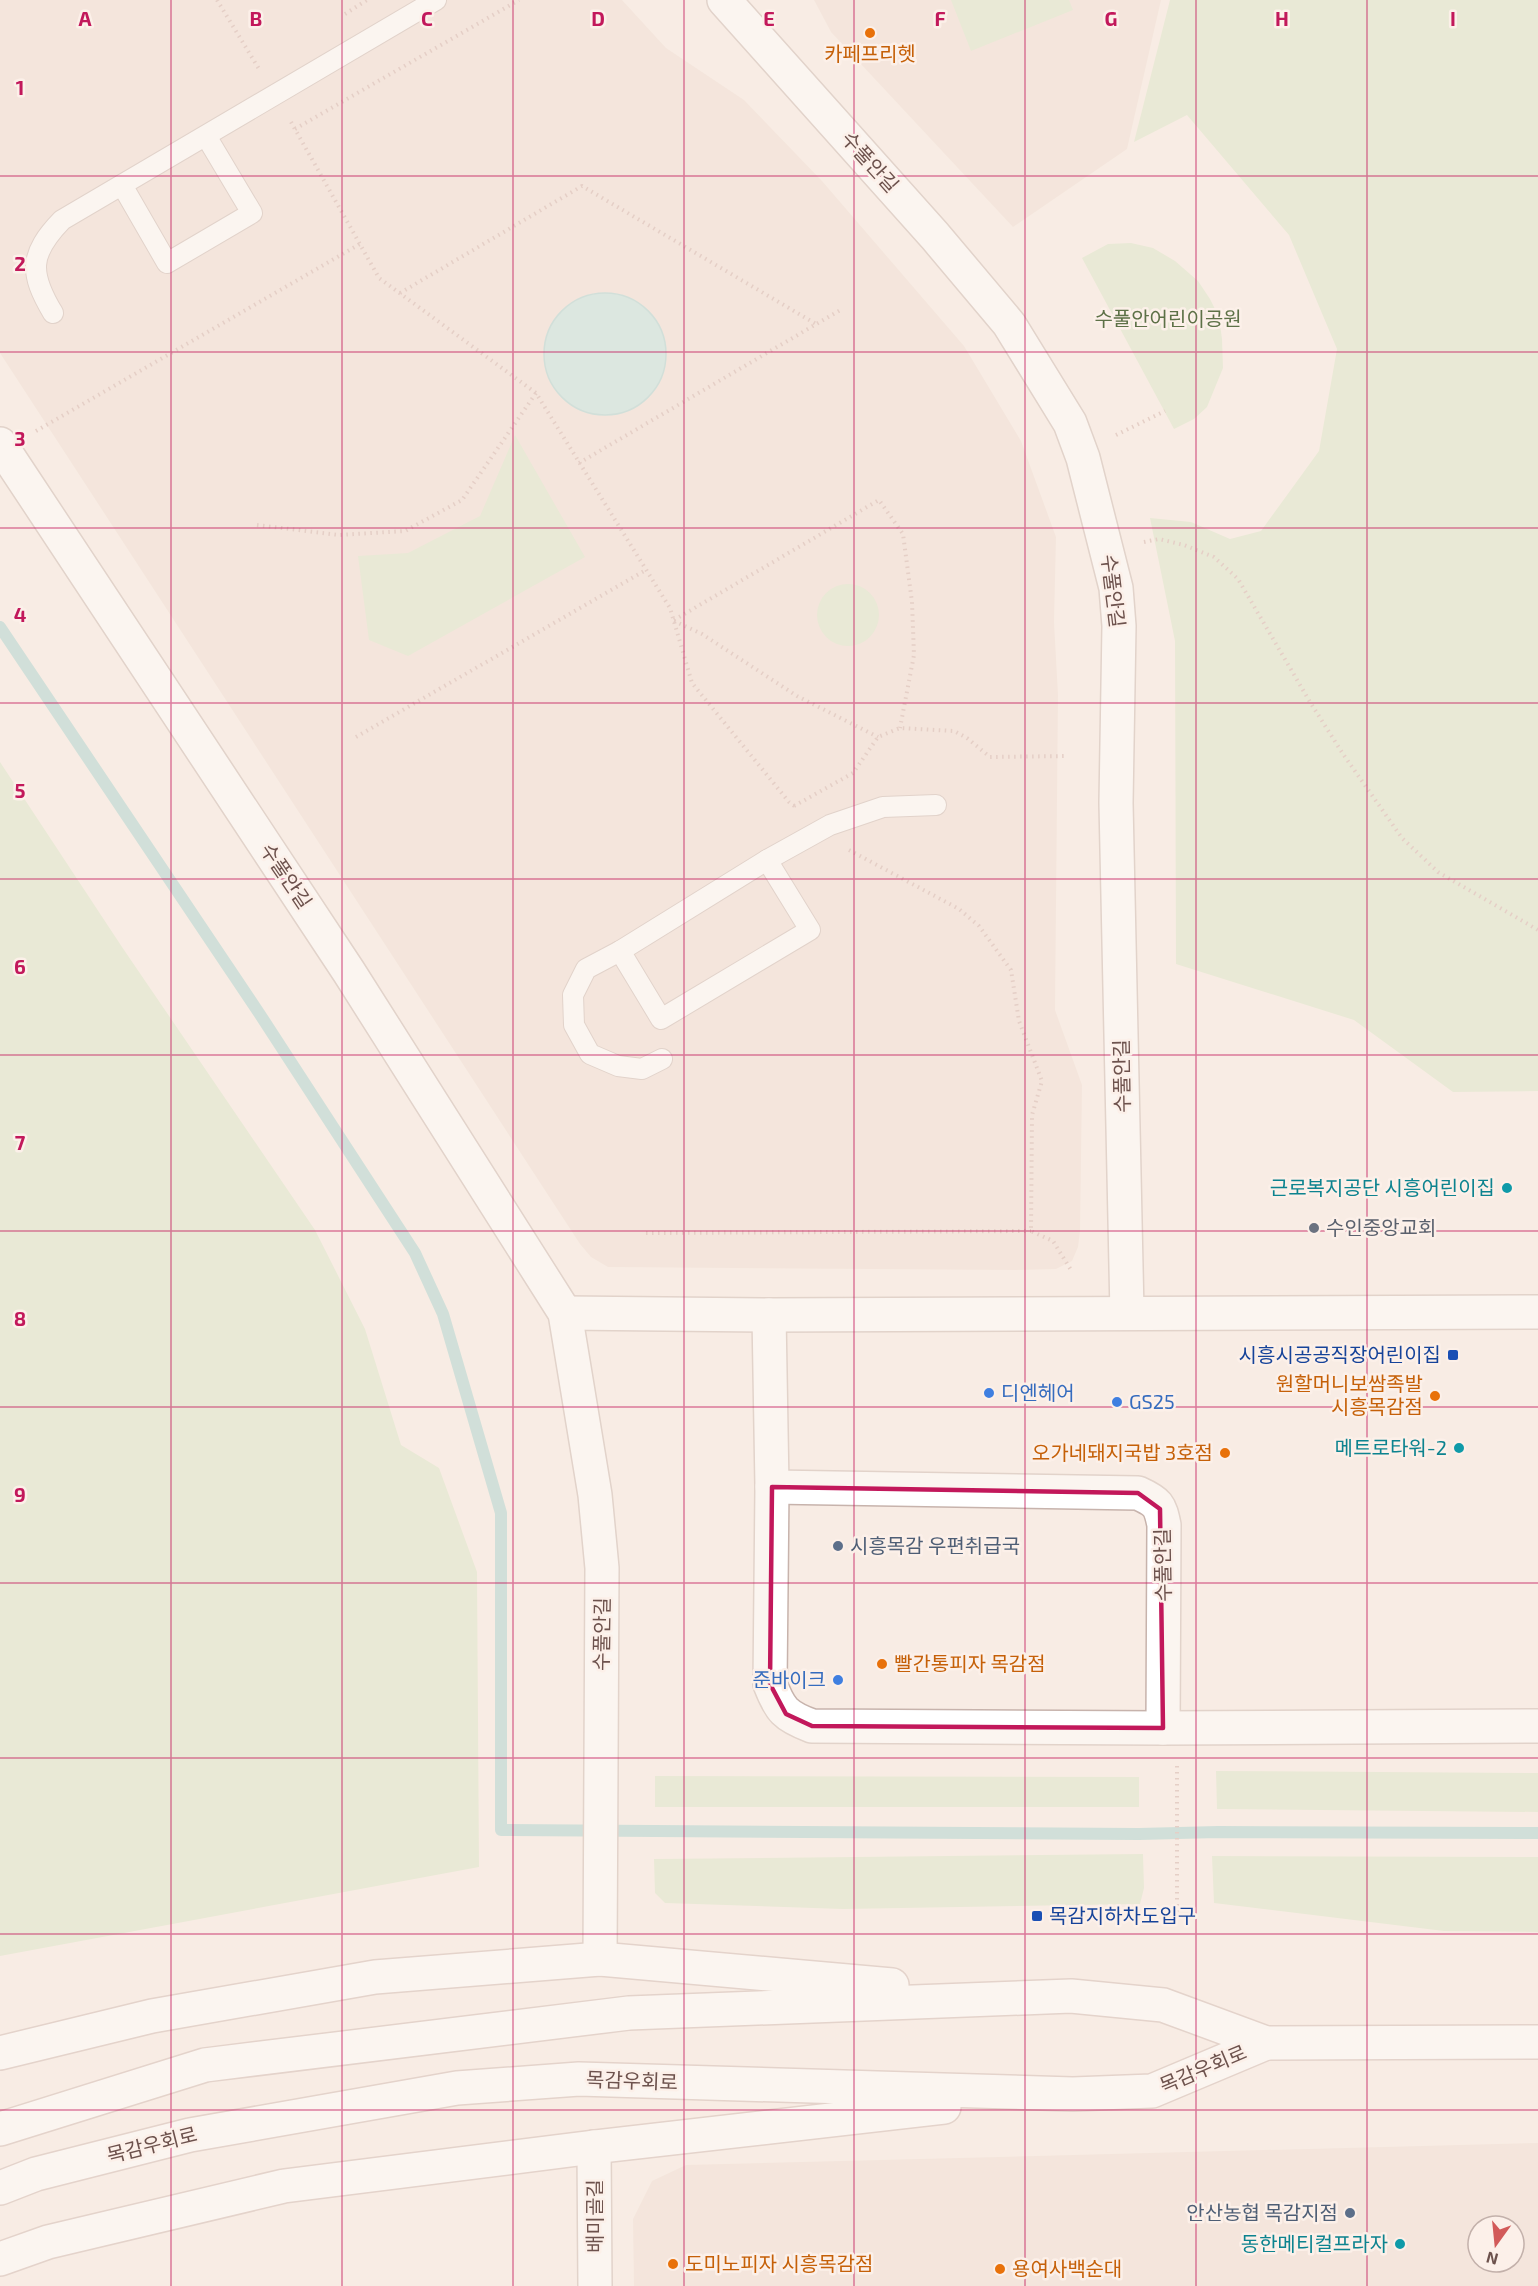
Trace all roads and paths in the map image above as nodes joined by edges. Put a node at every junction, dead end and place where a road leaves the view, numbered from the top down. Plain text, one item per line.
1 (217, 0) edge
2 (436, 0) edge
3 (519, 0) edge
4 (724, 0) edge
5 (258, 69) dead end
6 (206, 136) junction
7 (122, 184) junction
8 (360, 244) junction
9 (400, 293) junction
10 (842, 309) dead end
11 (53, 313) dead end
12 (816, 324) junction
13 (536, 393) junction
14 (1165, 411) dead end
15 (35, 432) dead end
16 (1116, 435) dead end
17 (0, 444) edge
18 (579, 463) junction
19 (257, 525) dead end
20 (1108, 550) junction
21 (646, 570) junction
22 (674, 620) junction
23 (900, 728) junction
24 (356, 737) dead end
25 (878, 737) junction
26 (1068, 756) dead end
27 (936, 805) dead end
28 (794, 806) junction
29 (822, 830) junction
30 (768, 860) junction
31 (1538, 930) edge
32 (620, 951) junction
33 (662, 1059) dead end
34 (1031, 1231) junction
35 (646, 1233) dead end
36 (1071, 1270) dead end
37 (1538, 1312) edge
38 (565, 1313) junction
39 (1127, 1313) junction
40 (769, 1315) junction
41 (772, 1487) junction
42 (1538, 1726) edge
43 (1162, 1728) junction
44 (1176, 1770) dead end
45 (1177, 1915) dead end
46 (600, 1959) junction
47 (1071, 1996) junction
48 (1538, 2042) edge
49 (1266, 2043) junction
50 (0, 2054) edge
51 (1073, 2094) junction
52 (0, 2129) edge
53 (594, 2147) junction
54 (0, 2188) edge
55 (0, 2259) edge
56 (595, 2286) edge

1 - 5 path
2 - 6 lane
3 - 8 path
4 - 20 street, 수풀안길
6 - 7 lane
6 - 7 lane
7 - 11 lane
8 - 9 path
8 - 15 path
9 - 12 path
9 - 13 path
10 - 12 path
12 - 18 path
13 - 18 path
13 - 19 path
14 - 16 path
17 - 38 street, 수풀안길
18 - 21 path
20 - 31 path
20 - 39 street, 수풀안길
21 - 22 path
21 - 24 path
22 - 23 path
22 - 25 path
22 - 28 path
23 - 25 path
23 - 26 path
25 - 28 path
27 - 29 lane
28 - 29 path
29 - 30 lane
29 - 34 path
30 - 32 lane
30 - 32 lane
32 - 33 lane
34 - 35 path
34 - 36 path
37 - 39 street
38 - 40 street
38 - 46 street, 수풀안길
39 - 40 street
40 - 41 street
41 - 43 street
41 - 43 street, 수풀안길
42 - 43 street
44 - 45 path
46 - 47 street
46 - 50 street
47 - 49 street, 목감우회로
47 - 52 street, 목감우회로
48 - 49 street, 목감우회로
49 - 51 street, 목감우회로
51 - 53 street
51 - 54 street, 목감우회로
53 - 55 street
53 - 56 street, 배미골길

